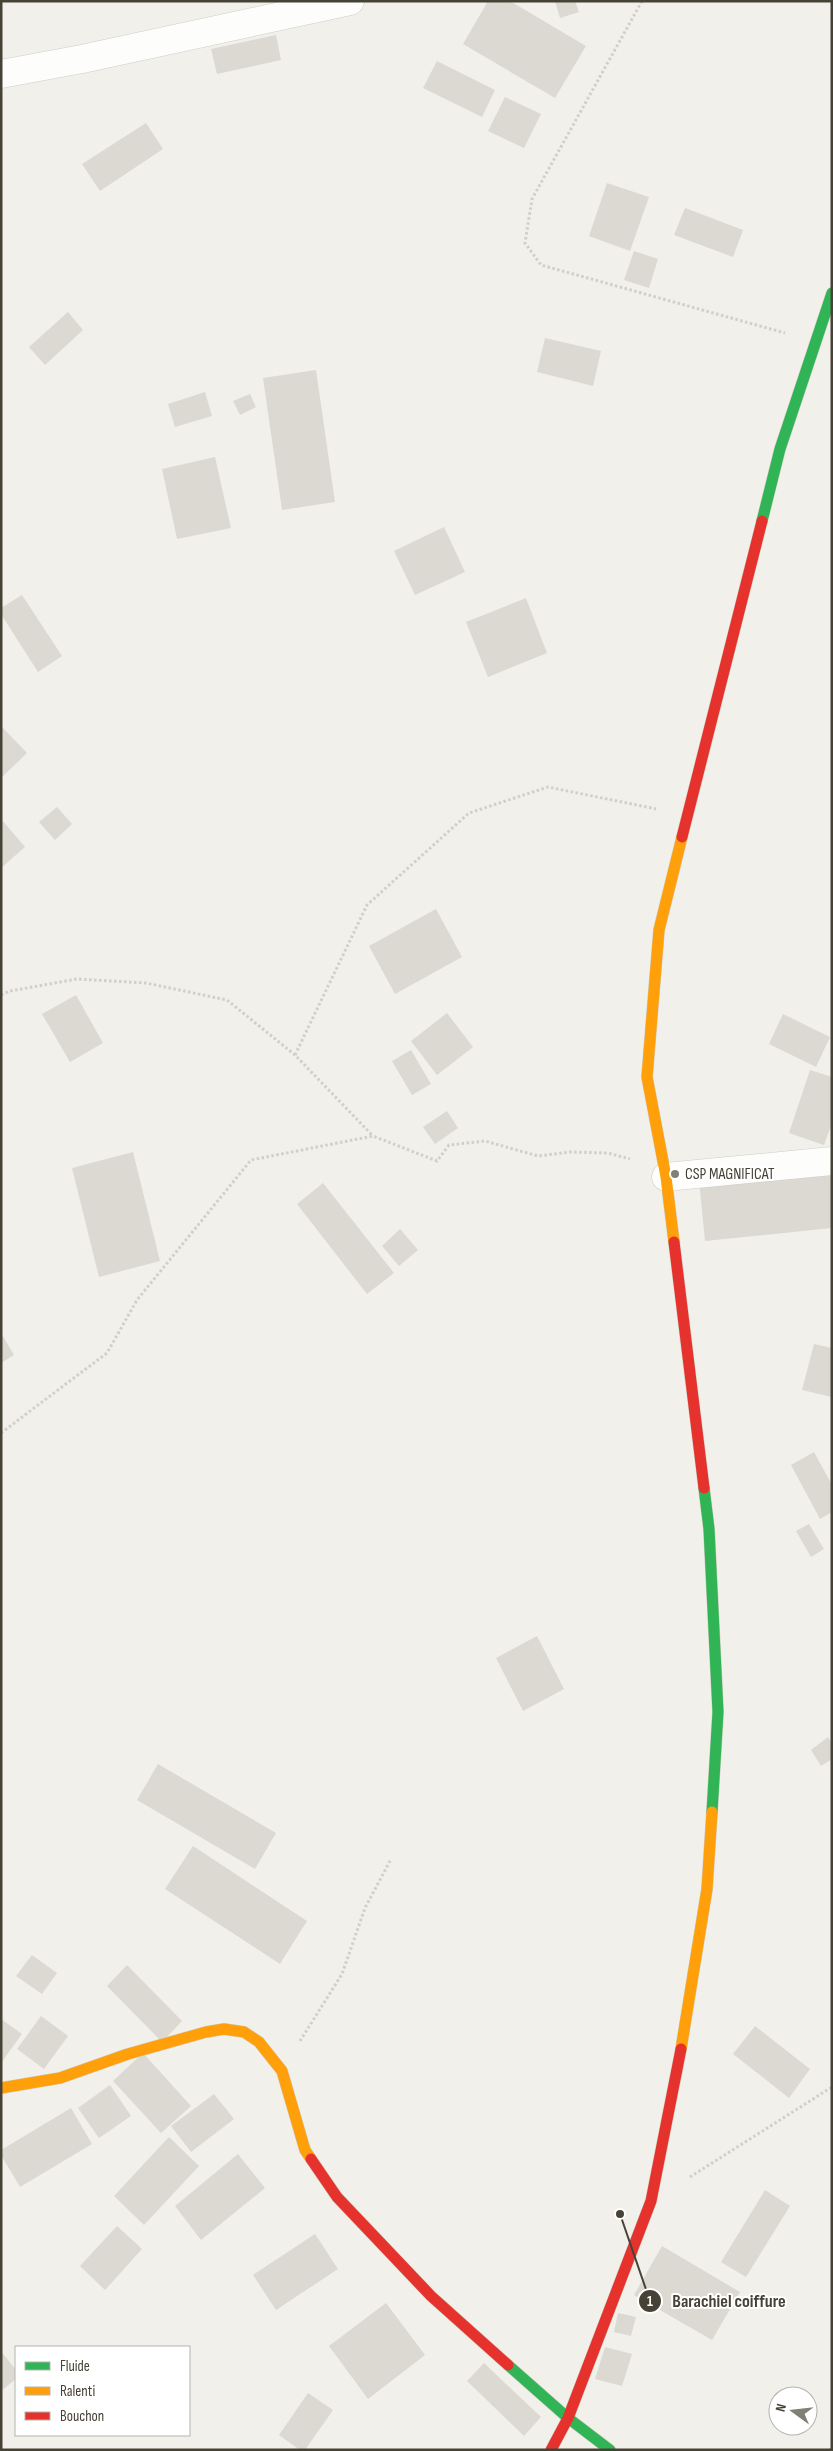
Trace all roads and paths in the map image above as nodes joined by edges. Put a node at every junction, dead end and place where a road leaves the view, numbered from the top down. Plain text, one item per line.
1 (350, 1) edge
2 (642, 1) edge
3 (1, 74) edge
4 (832, 293) edge
5 (825, 344) edge
6 (689, 815) junction
7 (1, 995) edge
8 (295, 1055) junction
9 (373, 1136) junction
10 (832, 1160) edge
11 (666, 1177) junction
12 (1, 1433) edge
13 (391, 1859) dead end
14 (282, 2071) junction
15 (832, 2087) edge
16 (1, 2088) edge
17 (651, 2201) junction
18 (568, 2418) junction
19 (552, 2450) edge
20 (610, 2450) edge

1 - 3 street
2 - 5 path
4 - 5 street
5 - 6 street
6 - 8 path
6 - 11 street
7 - 8 path
8 - 9 path
9 - 11 path
9 - 12 path
10 - 11 street
11 - 17 street
13 - 14 path
14 - 16 street
14 - 18 street
15 - 17 path
17 - 18 street
18 - 19 street
18 - 20 street

